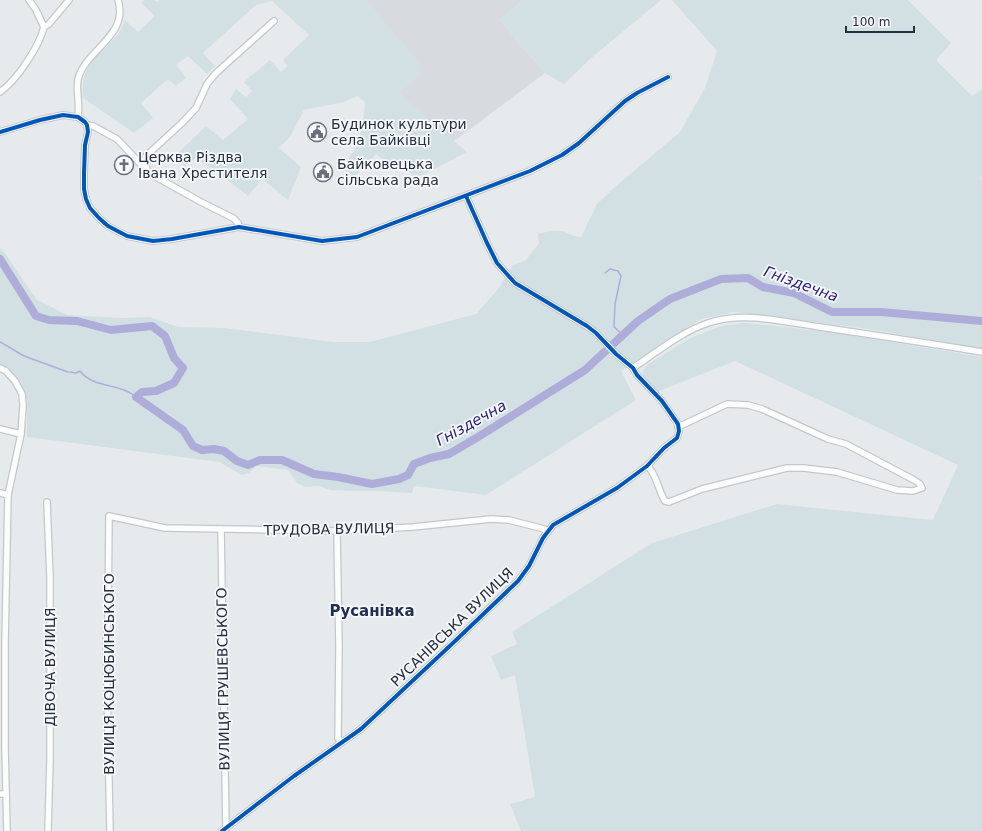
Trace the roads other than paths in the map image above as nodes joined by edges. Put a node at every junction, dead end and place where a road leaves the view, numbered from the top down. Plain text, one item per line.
1 (29, 0) edge
2 (69, 0) edge
3 (118, 0) edge
4 (274, 21) dead end
5 (44, 27) junction
6 (668, 77) dead end
7 (0, 92) edge
8 (78, 116) junction
9 (87, 125) junction
10 (0, 132) edge
11 (149, 173) junction
12 (466, 196) junction
13 (239, 227) junction
14 (982, 352) edge
15 (0, 368) edge
16 (633, 368) junction
17 (678, 427) junction
18 (0, 429) edge
19 (21, 434) junction
20 (648, 465) junction
21 (0, 493) edge
22 (8, 495) junction
23 (47, 502) dead end
24 (109, 516) joint
25 (221, 529) junction
26 (337, 531) junction
27 (548, 532) junction
28 (3, 643) edge
29 (3, 700) edge
30 (341, 743) junction
31 (2, 748) edge
32 (3, 794) edge
33 (224, 830) edge
34 (7, 831) edge
35 (48, 831) edge
36 (110, 831) edge

1 - 5 street
2 - 5 street
3 - 8 street
4 - 11 street
5 - 7 street
6 - 12 street
8 - 9 street
8 - 10 street
9 - 11 street
9 - 13 street
11 - 13 street
12 - 13 street
12 - 16 street
14 - 16 street
15 - 19 street
16 - 17 street
17 - 20 street, РУСАНІВСЬКА ВУЛИЦЯ
17 - 20 street
18 - 19 street
19 - 22 street
20 - 27 street, РУСАНІВСЬКА ВУЛИЦЯ
21 - 22 street
22 - 28 street
23 - 35 street, ДІВОЧА ВУЛИЦЯ
24 - 25 street, ТРУДОВА ВУЛИЦЯ
24 - 36 street, ВУЛИЦЯ КОЦЮБИНСЬКОГО
25 - 26 street, ТРУДОВА ВУЛИЦЯ
25 - 33 street, ВУЛИЦЯ ГРУШЕВСЬКОГО
26 - 27 street, ТРУДОВА ВУЛИЦЯ
26 - 30 street
27 - 30 street, РУСАНІВСЬКА ВУЛИЦЯ
28 - 29 street
29 - 31 street
30 - 33 street, РУСАНІВСЬКА ВУЛИЦЯ
31 - 32 street
32 - 34 street

